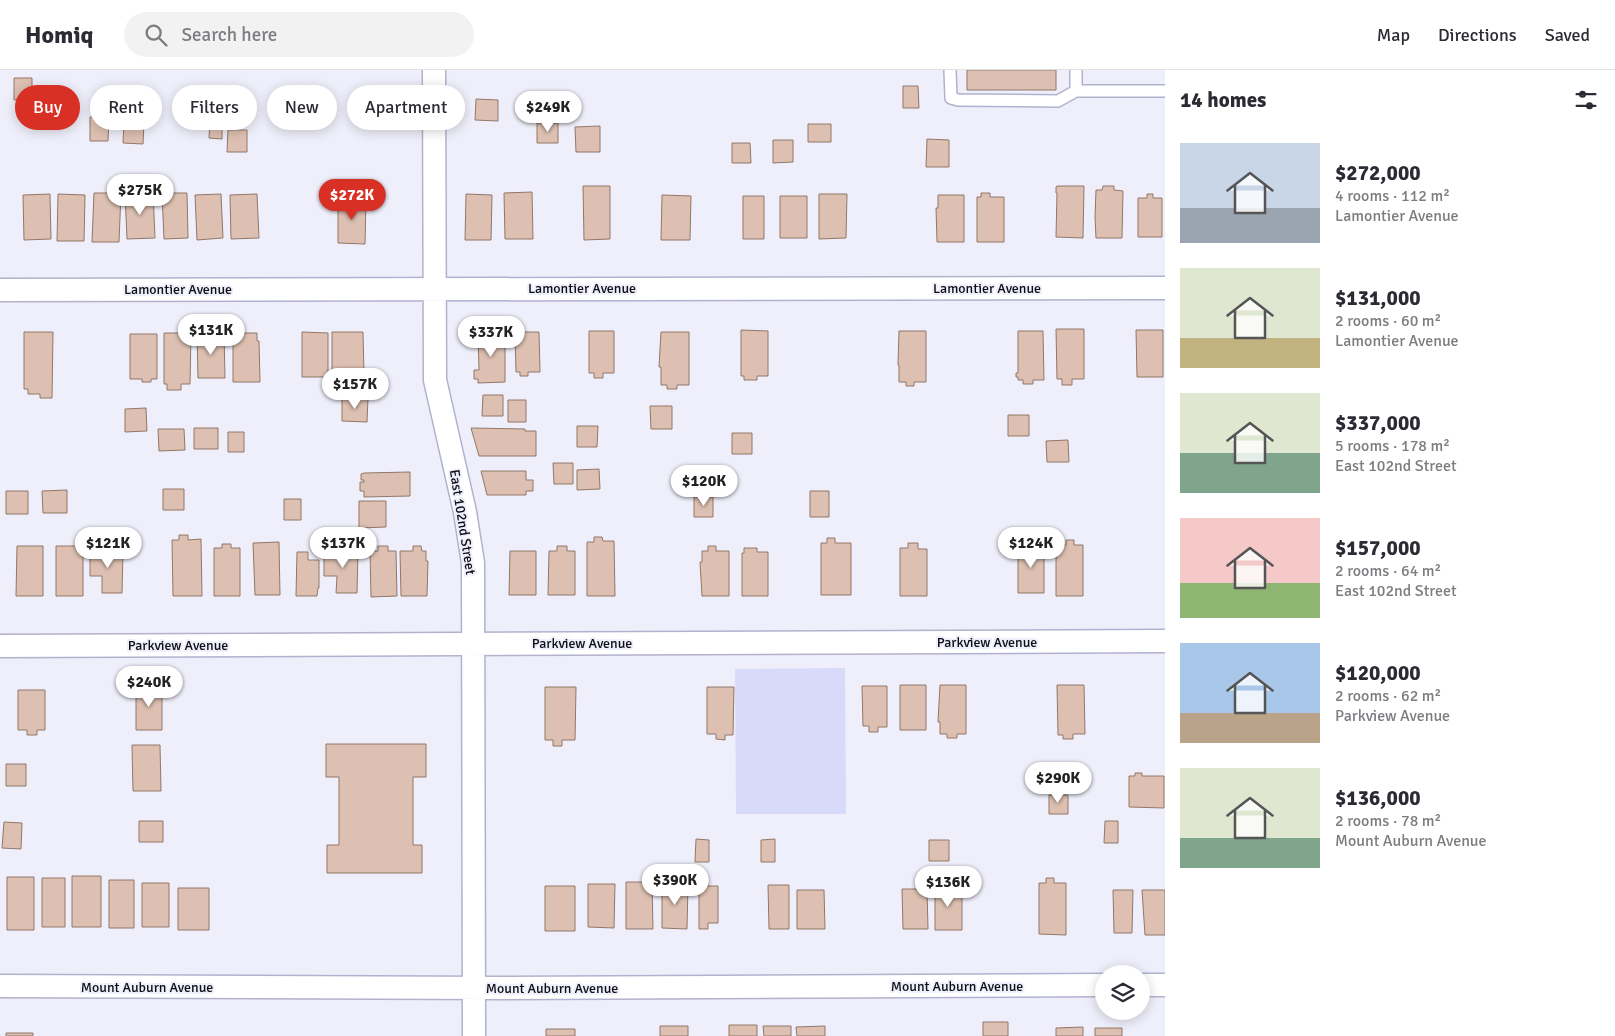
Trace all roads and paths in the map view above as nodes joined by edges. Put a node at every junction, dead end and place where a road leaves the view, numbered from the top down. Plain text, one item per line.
1 (434, 70) edge
2 (950, 70) edge
3 (1076, 70) edge
4 (1076, 91) junction
5 (1165, 91) edge
6 (436, 288) junction
7 (1165, 288) edge
8 (0, 290) edge
9 (1165, 641) edge
10 (474, 644) junction
11 (0, 646) edge
12 (1095, 985) edge
13 (1150, 985) edge
14 (1165, 985) edge
15 (0, 986) edge
16 (474, 988) junction
17 (474, 1036) edge

1 - 6 street, East 102nd Street
2 - 4 lane
3 - 4 lane
4 - 5 lane
6 - 7 street, Lamontier Avenue
6 - 8 street, Lamontier Avenue
6 - 10 street, East 102nd Street
9 - 10 street, Parkview Avenue
10 - 11 street, Parkview Avenue
10 - 16 street, East 102nd Street
12 - 16 street, Mount Auburn Avenue
13 - 14 street
15 - 16 street, Mount Auburn Avenue
16 - 17 street, East 102nd Street

